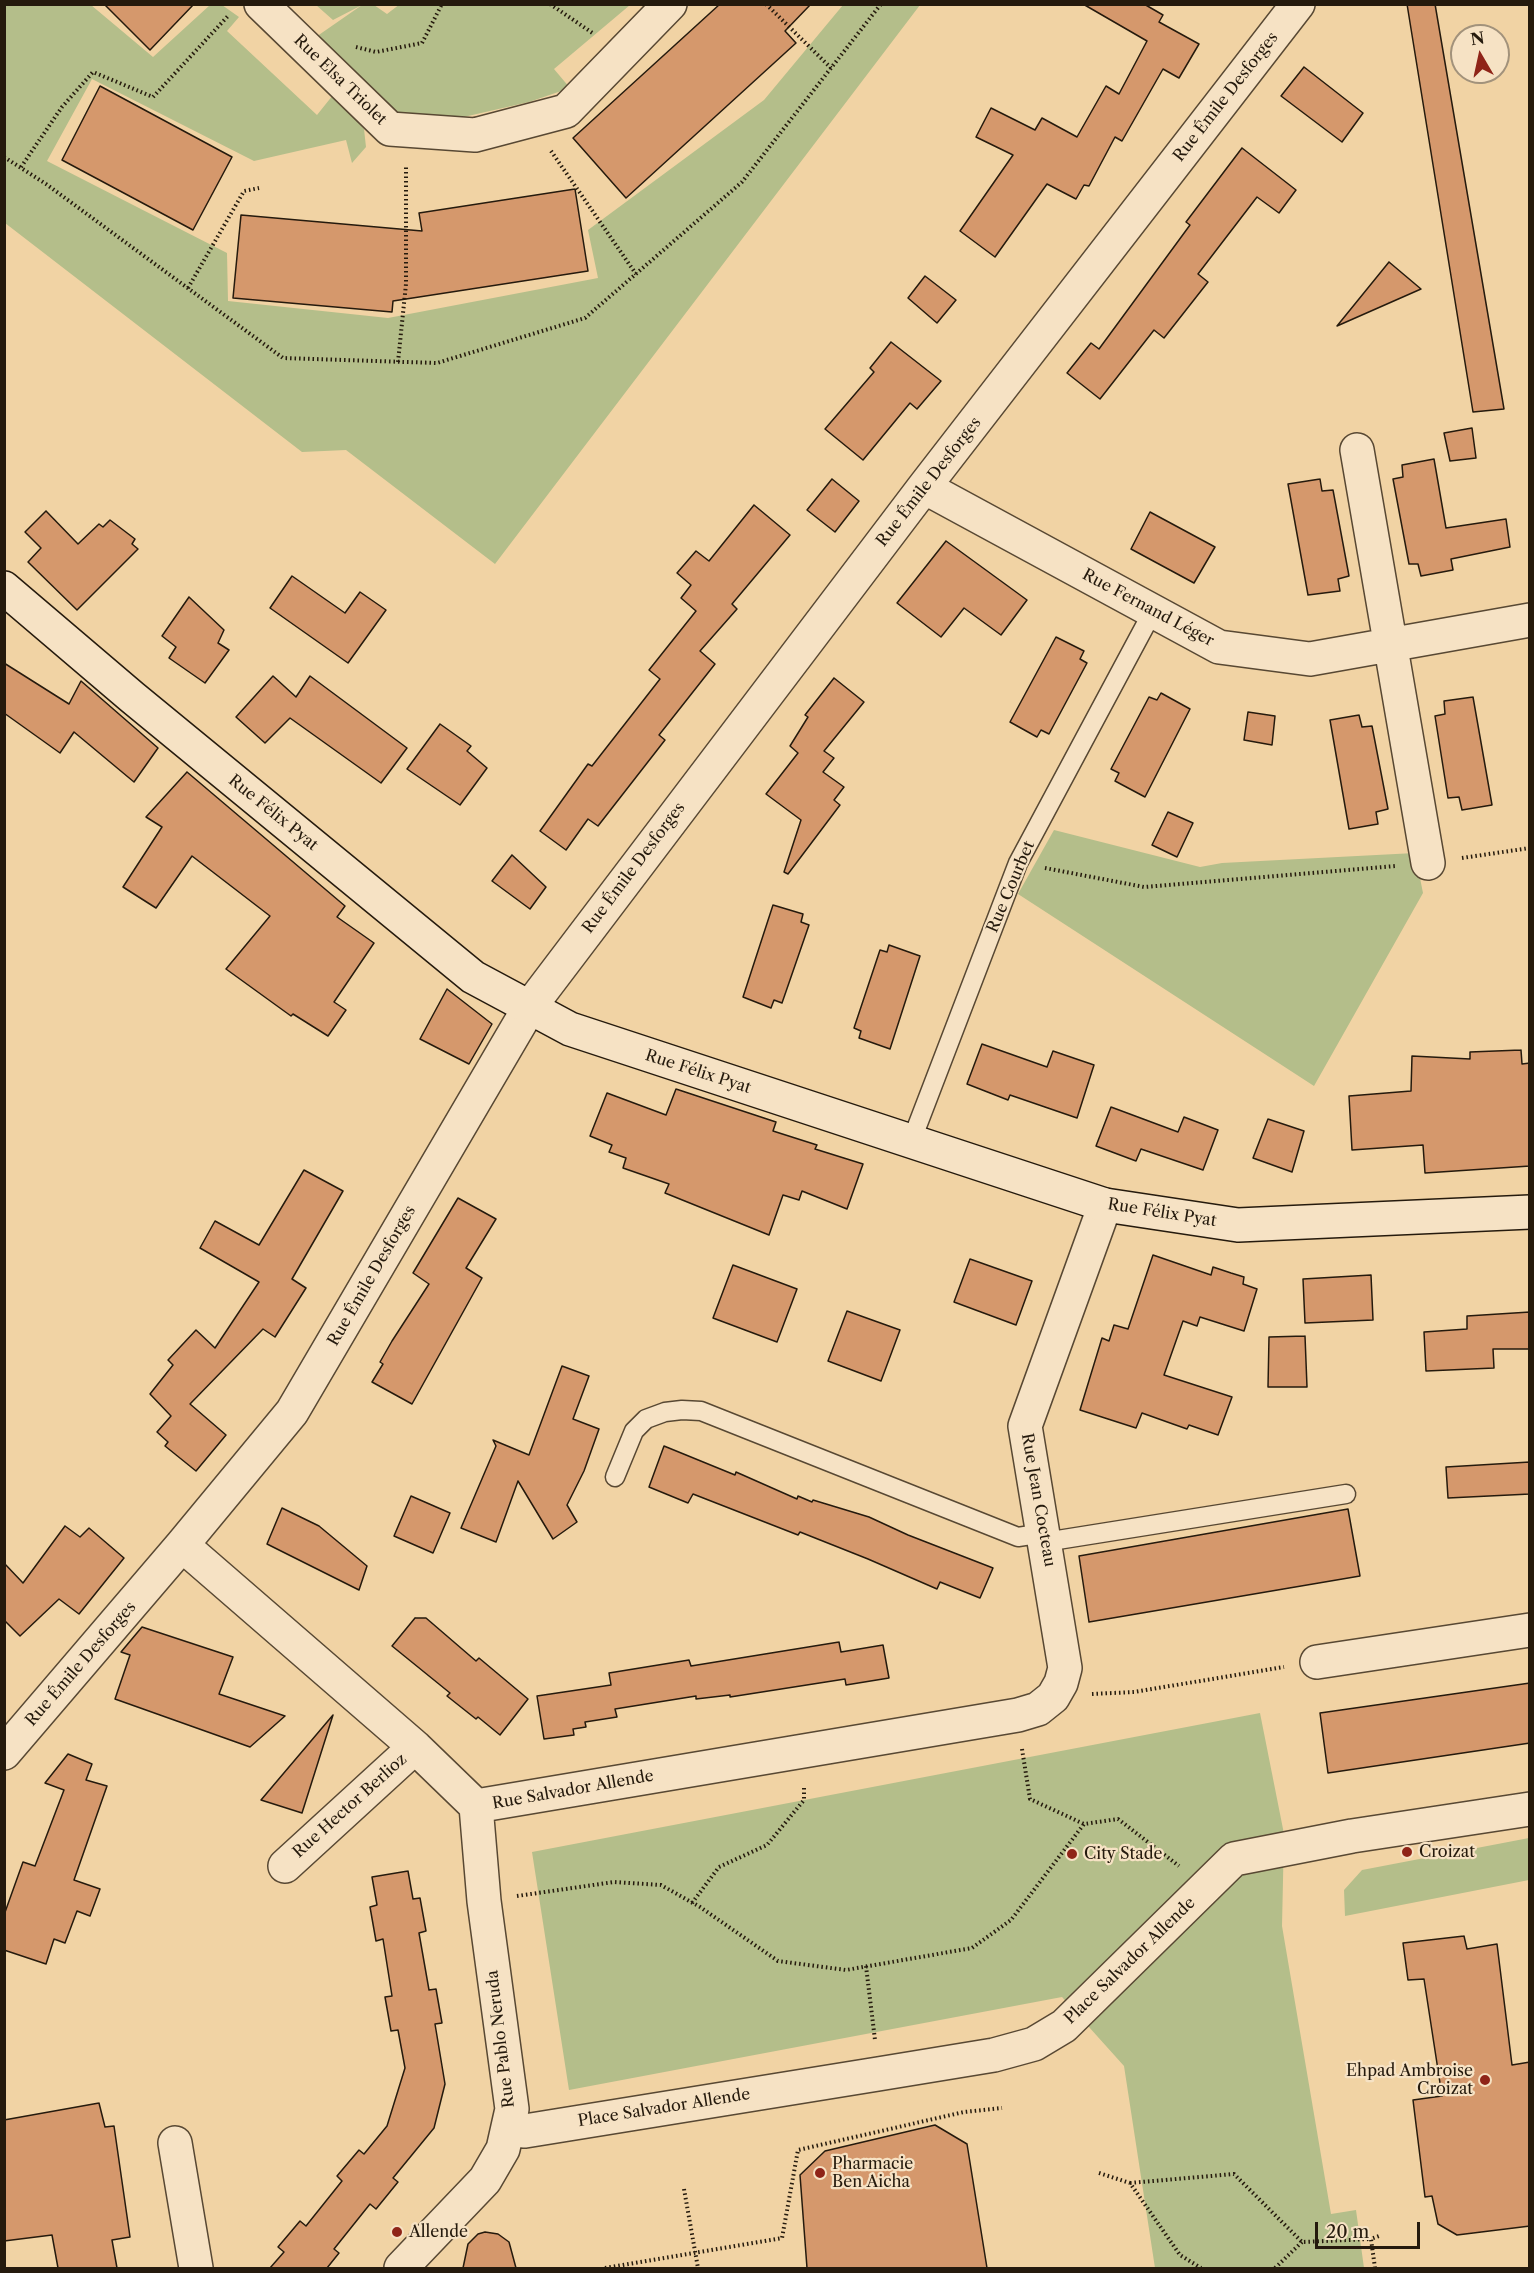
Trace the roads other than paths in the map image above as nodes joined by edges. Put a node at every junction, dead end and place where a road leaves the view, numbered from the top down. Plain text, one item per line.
1 (670, 4) edge
2 (1298, 4) edge
3 (246, 9) edge
4 (1357, 450) dead end
5 (924, 487) junction
6 (4, 588) edge
7 (1153, 611) junction
8 (1530, 620) edge
9 (1390, 645) junction
10 (1428, 863) road end
11 (529, 1008) junction
12 (911, 1142) junction
13 (1104, 1205) junction
14 (1530, 1212) edge
15 (615, 1477) dead end
16 (1346, 1494) dead end
17 (1045, 1537) junction
18 (182, 1545) junction
19 (1530, 1630) edge
20 (1317, 1662) road end
21 (1053, 1697) joint
22 (415, 1747) junction
23 (4, 1753) edge
24 (476, 1806) junction
25 (1530, 1809) edge
26 (285, 1866) dead end
27 (508, 2129) junction
28 (176, 2143) dead end
29 (196, 2268) edge
30 (401, 2268) edge

1 - 3 street, Rue Elsa Triolet
2 - 5 street, Rue Émile Desforges
4 - 9 street
5 - 7 street, Rue Fernand Léger
5 - 11 street, Rue Émile Desforges
6 - 11 street, Rue Félix Pyat
7 - 9 street, Rue Fernand Léger
7 - 12 lane, Rue Courbet
8 - 9 street, Rue Fernand Léger
9 - 10 street
11 - 12 street, Rue Félix Pyat
11 - 18 street, Rue Émile Desforges
12 - 13 street, Rue Félix Pyat
13 - 14 street, Rue Félix Pyat
13 - 17 street, Rue Jean Cocteau
15 - 17 lane
16 - 17 lane
17 - 21 street, Rue Jean Cocteau
18 - 22 street, Rue Salvador Allende
18 - 23 street, Rue Émile Desforges
19 - 20 street
21 - 24 street, Rue Salvador Allende
22 - 24 street, Rue Salvador Allende
22 - 26 street, Rue Hector Berlioz
24 - 27 street, Rue Pablo Neruda
25 - 27 street, Place Salvador Allende
27 - 30 street, Rue Pablo Neruda
28 - 29 street

